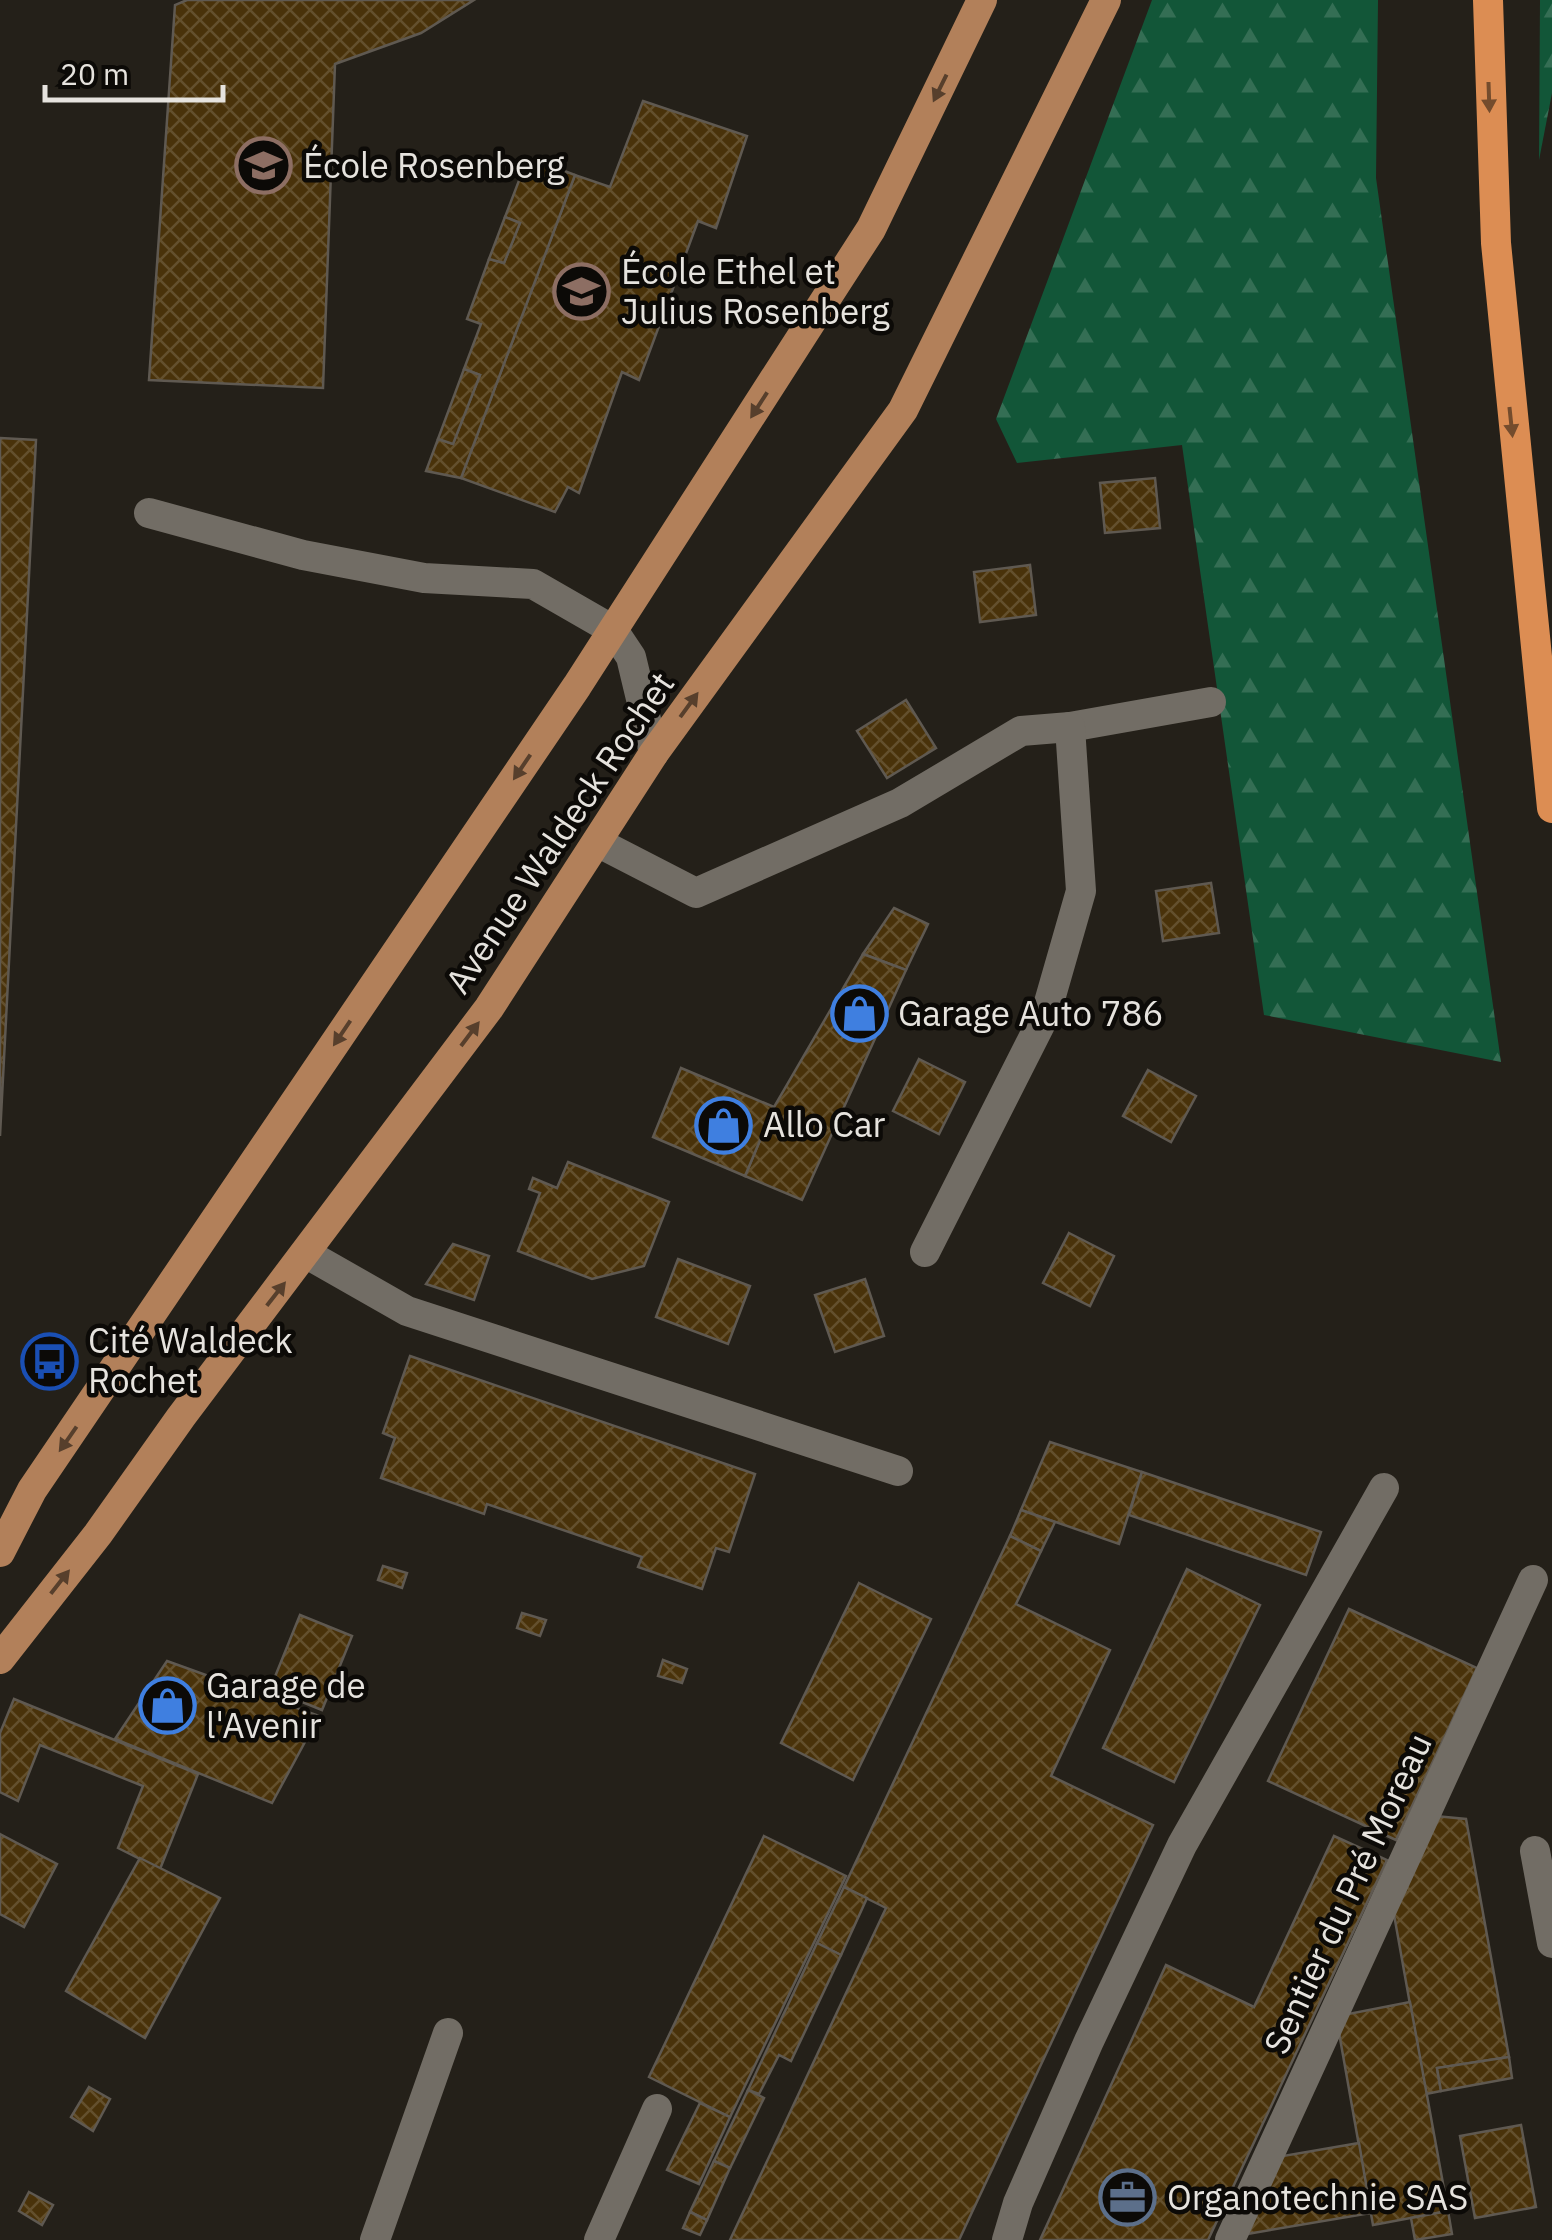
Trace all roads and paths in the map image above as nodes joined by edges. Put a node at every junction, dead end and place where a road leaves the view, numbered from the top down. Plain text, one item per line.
1 (982, 0) edge
2 (1106, 0) edge
3 (1488, 0) edge
4 (149, 513) dead end
5 (614, 630) junction
6 (1211, 702) dead end
7 (1070, 728) junction
8 (654, 753) junction
9 (1552, 808) edge
10 (597, 842) junction
11 (925, 1252) dead end
12 (307, 1254) junction
13 (898, 1471) dead end
14 (1384, 1488) dead end
15 (0, 1552) edge
16 (1533, 1580) dead end
17 (0, 1659) edge
18 (1535, 1851) dead end
19 (1552, 1943) edge
20 (448, 2033) dead end
21 (657, 2109) dead end
22 (375, 2240) edge
23 (598, 2240) edge
24 (1007, 2240) edge
25 (1230, 2240) edge

1 -> 5 main road, Avenue Waldeck Rochet
8 -> 2 main road, Avenue Waldeck Rochet
3 -> 9 highway
4 - 5 lane
5 - 8 lane
5 -> 15 main road, Avenue Waldeck Rochet
6 - 7 lane
7 - 10 lane
7 - 11 lane
8 - 10 main road, Avenue Waldeck Rochet
12 -> 10 main road, Avenue Waldeck Rochet
12 - 13 lane
17 -> 12 main road, Avenue Waldeck Rochet
14 - 24 lane
16 - 25 lane, Sentier du Pré Moreau
18 - 19 lane
20 - 22 lane
21 - 23 lane

